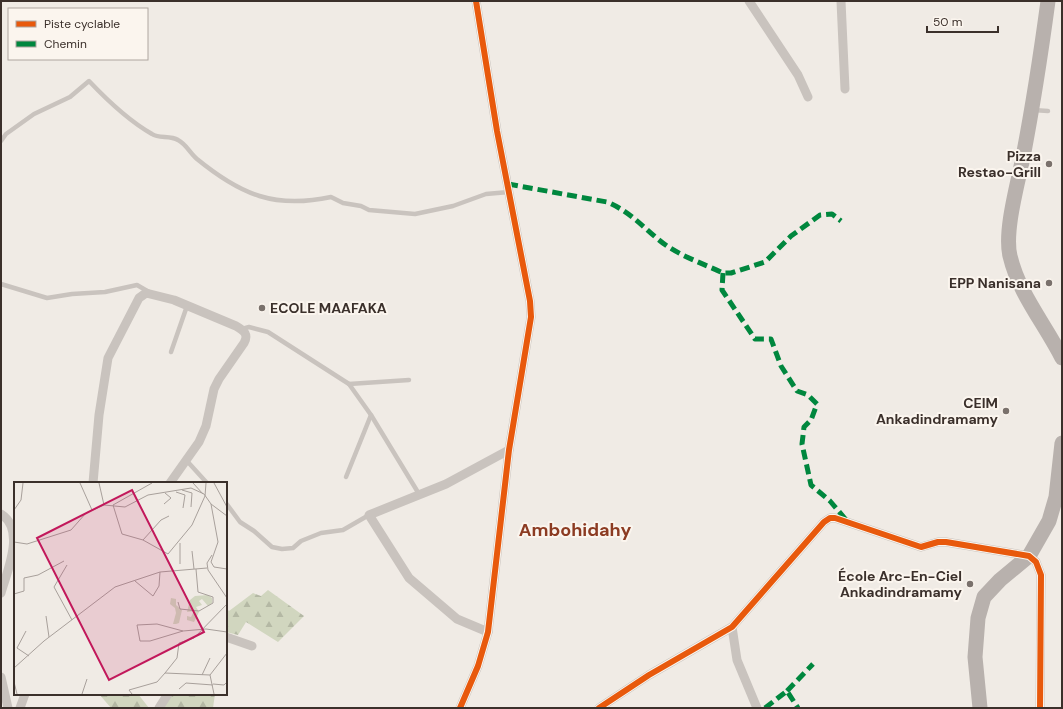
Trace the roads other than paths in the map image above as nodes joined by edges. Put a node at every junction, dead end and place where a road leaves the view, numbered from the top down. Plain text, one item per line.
1 (476, 1) edge
2 (750, 1) edge
3 (841, 1) edge
4 (1048, 1) edge
5 (846, 89) dead end
6 (808, 97) dead end
7 (1032, 110) junction
8 (1048, 111) dead end
9 (1, 141) edge
10 (509, 192) junction
11 (1, 284) edge
12 (154, 295) junction
13 (188, 306) junction
14 (242, 330) junction
15 (171, 352) dead end
16 (1062, 358) edge
17 (409, 380) dead end
18 (349, 384) junction
19 (371, 415) junction
20 (1062, 443) edge
21 (509, 450) junction
22 (187, 461) junction
23 (346, 477) dead end
24 (93, 482) edge
25 (171, 482) edge
26 (206, 482) edge
27 (419, 494) junction
28 (227, 504) edge
29 (1, 514) edge
30 (369, 515) junction
31 (1029, 556) junction
32 (1, 593) edge
33 (732, 627) junction
34 (488, 632) junction
35 (227, 637) edge
36 (252, 646) dead end
37 (1, 677) edge
38 (25, 695) edge
39 (167, 695) edge
40 (8, 708) edge
41 (20, 708) edge
42 (159, 708) edge
43 (460, 708) edge
44 (599, 708) edge
45 (757, 708) edge
46 (980, 708) edge
47 (1040, 708) edge

1 - 10 street
2 - 6 street
3 - 5 street
4 - 7 main road
7 - 8 lane
7 - 16 main road
9 - 10 lane
10 - 21 street
11 - 12 lane
12 - 13 street
12 - 24 street
13 - 14 street
13 - 15 lane
14 - 18 lane
14 - 22 street
17 - 18 lane
18 - 19 lane
19 - 23 lane
19 - 27 lane
20 - 31 main road
21 - 27 street
21 - 34 street
22 - 25 street
22 - 26 lane
27 - 30 street
28 - 30 lane
29 - 32 street
30 - 34 street
31 - 33 street
31 - 46 main road
31 - 47 street
33 - 44 street
33 - 45 street
34 - 43 street
35 - 36 street
37 - 40 street
38 - 41 street
39 - 42 street

